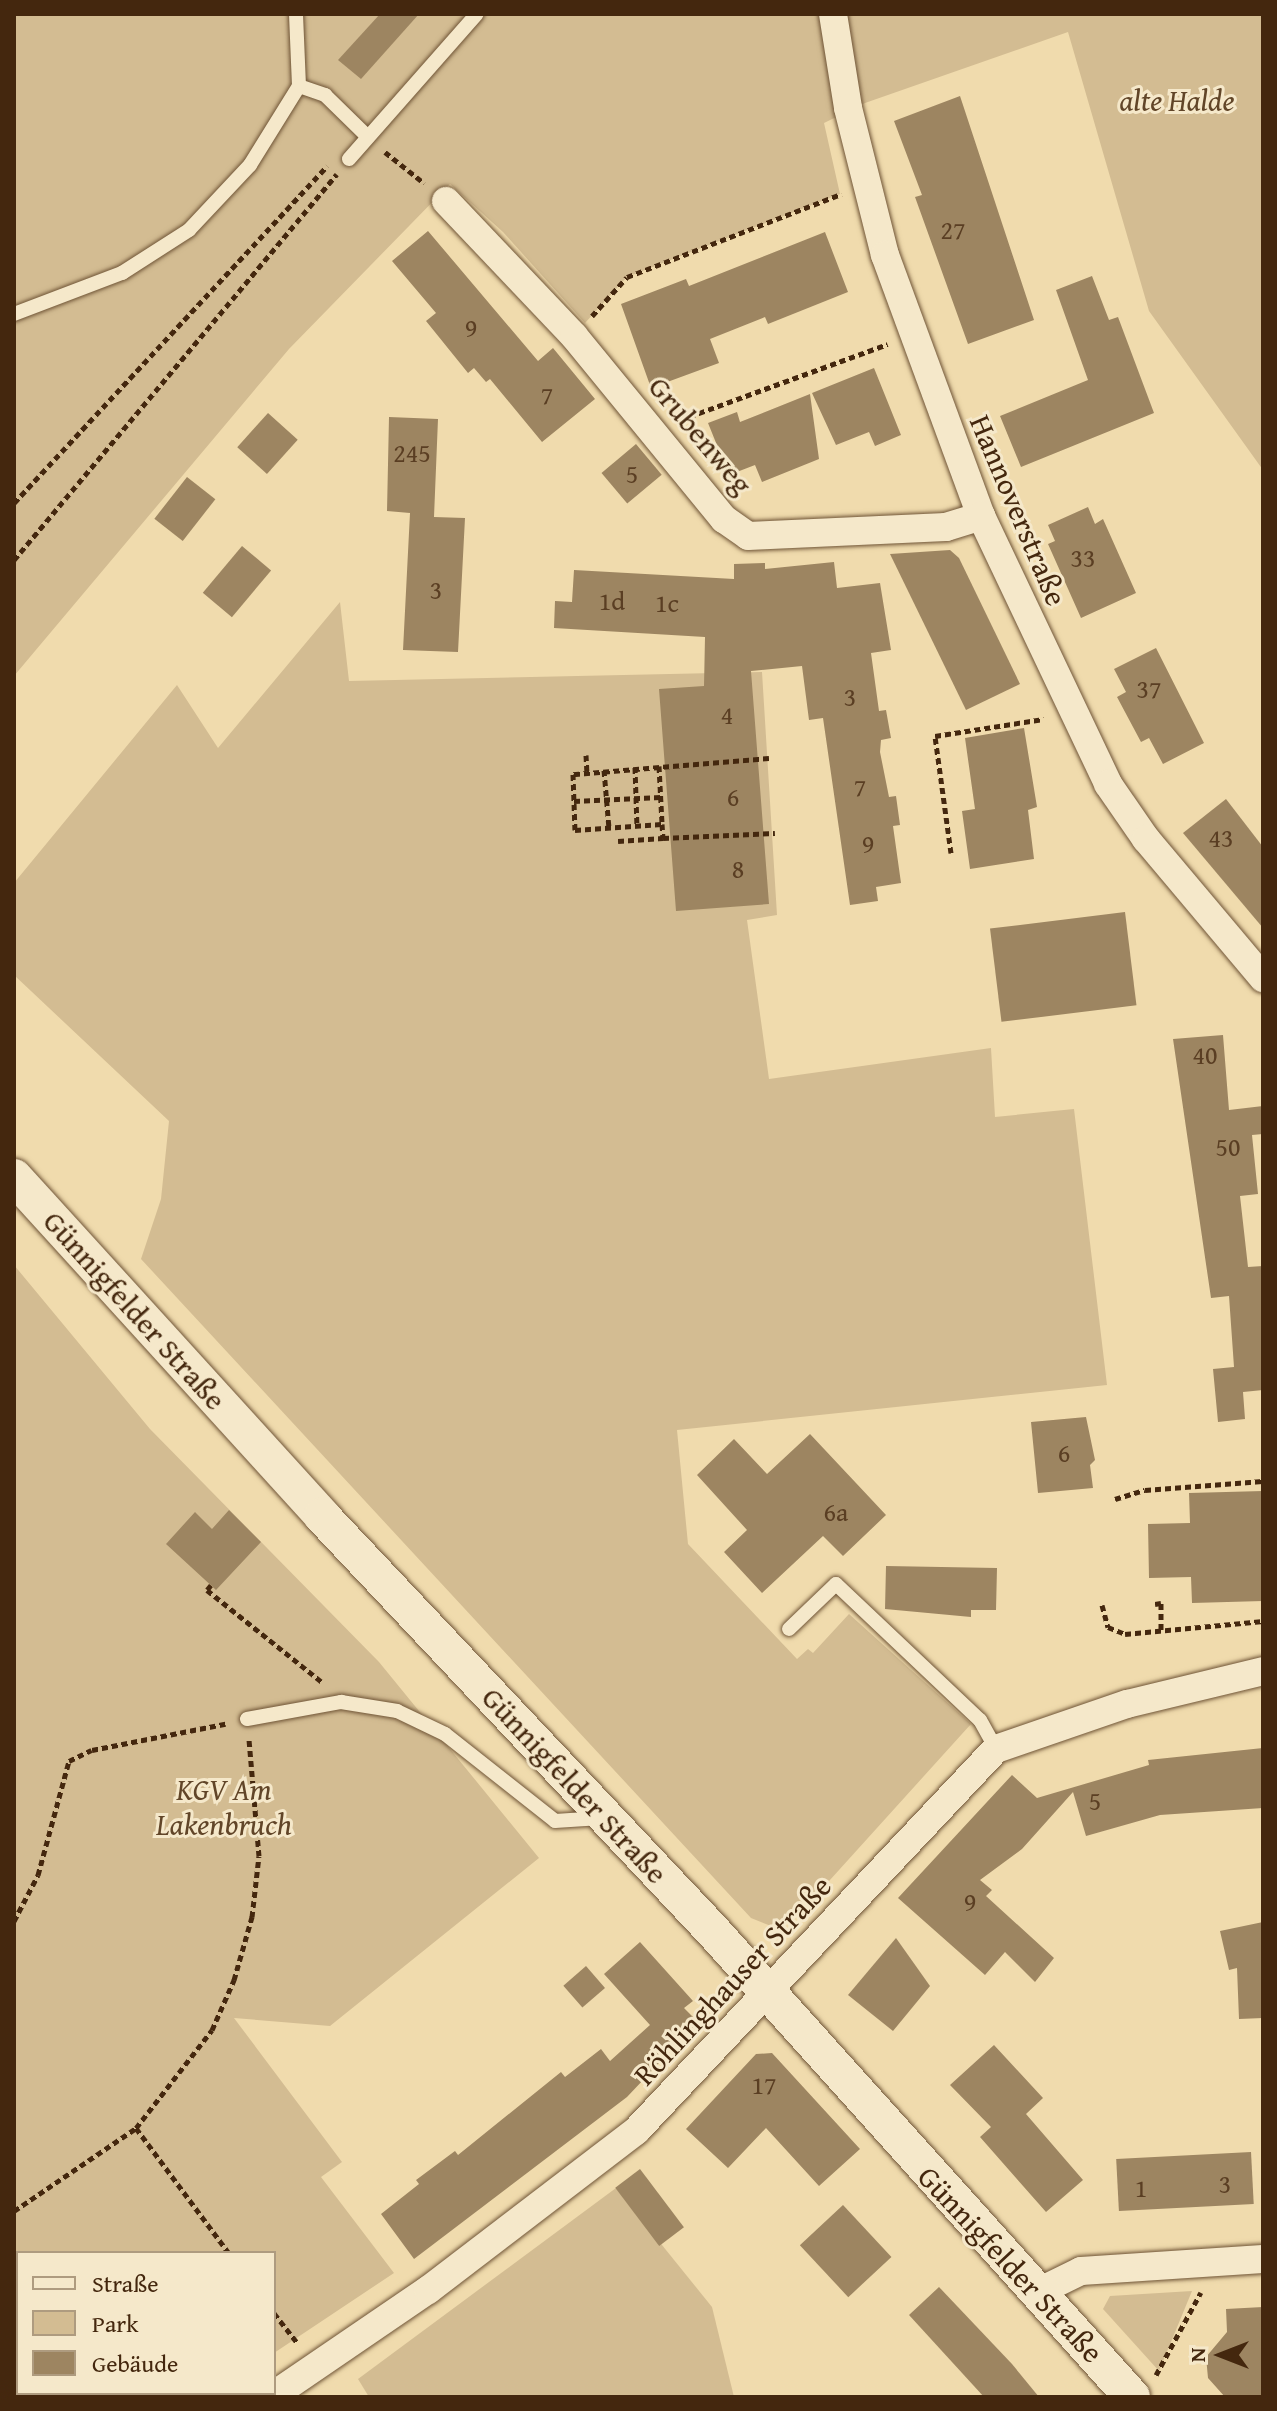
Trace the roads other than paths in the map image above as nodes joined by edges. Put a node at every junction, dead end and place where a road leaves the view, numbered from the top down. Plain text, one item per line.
1 (296, 14) edge
2 (477, 14) edge
3 (833, 14) edge
4 (299, 86) junction
5 (373, 142) junction
6 (349, 159) road end
7 (446, 201) road end
8 (14, 314) edge
9 (981, 516) junction
10 (1263, 978) edge
11 (14, 1177) edge
12 (789, 1629) dead end
13 (1263, 1671) edge
14 (247, 1719) road end
15 (996, 1749) junction
16 (605, 1818) junction
17 (765, 1994) junction
18 (1263, 2259) edge
19 (1036, 2293) junction
20 (1142, 2390) edge
21 (276, 2394) edge

1 - 4 lane
2 - 5 lane
3 - 9 street, Hannoverstraße
4 - 5 lane
4 - 8 lane
5 - 6 lane
7 - 9 street, Grubenweg
9 - 10 street, Hannoverstraße
11 - 16 street, Günnigfelder Straße
12 - 15 lane
13 - 15 street, Röhlinghauser Straße
14 - 16 lane
15 - 17 street, Röhlinghauser Straße
16 - 17 street, Günnigfelder Straße
17 - 19 street, Günnigfelder Straße
17 - 21 street, Röhlinghauser Straße
18 - 19 street
19 - 20 street, Günnigfelder Straße

